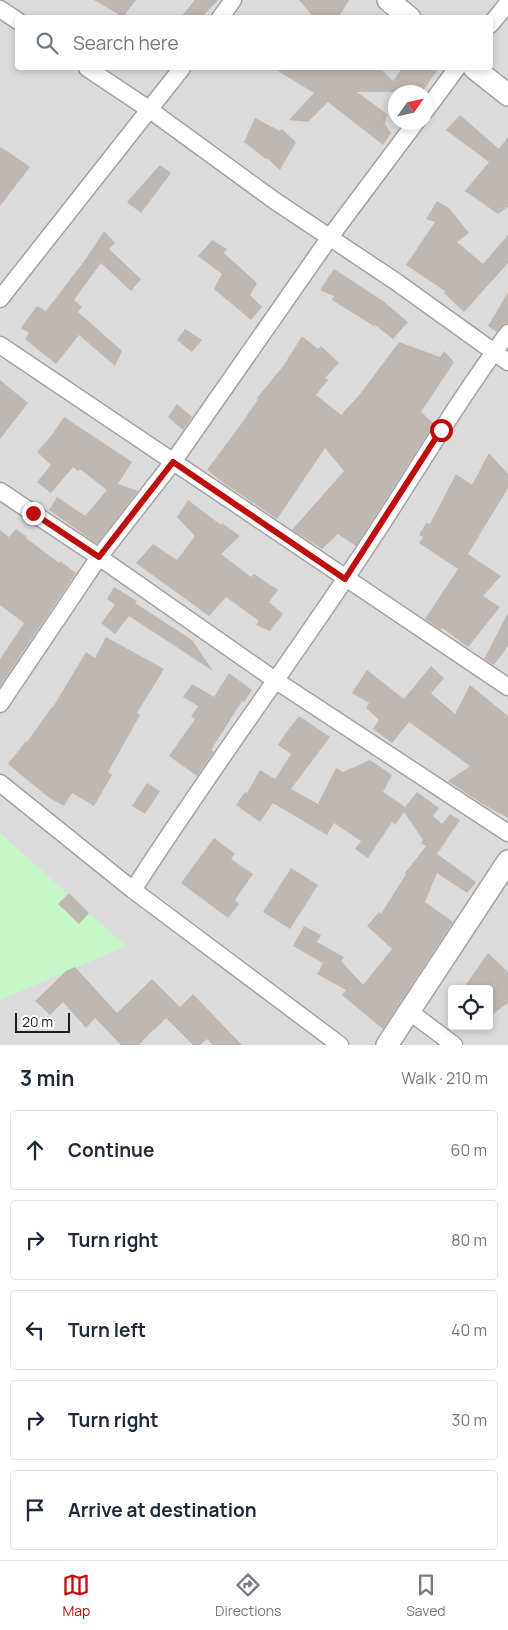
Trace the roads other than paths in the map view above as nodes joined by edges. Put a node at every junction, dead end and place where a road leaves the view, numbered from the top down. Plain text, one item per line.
1 (233, 0) edge
2 (388, 0) edge
3 (508, 3) edge
4 (0, 9) edge
5 (222, 15) edge
6 (406, 15) edge
7 (15, 19) edge
8 (493, 21) edge
9 (90, 70) edge
10 (180, 70) edge
11 (456, 70) edge
12 (477, 70) edge
13 (508, 95) edge
14 (433, 101) edge
15 (150, 110) junction
16 (410, 130) edge
17 (330, 237) junction
18 (0, 299) edge
19 (508, 334) edge
20 (0, 345) edge
21 (494, 352) junction
22 (508, 362) edge
23 (173, 462) junction
24 (0, 491) edge
25 (99, 557) junction
26 (345, 579) junction
27 (275, 680) junction
28 (508, 687) edge
29 (0, 704) edge
30 (0, 783) edge
31 (508, 833) edge
32 (508, 861) edge
33 (133, 890) junction
34 (410, 1012) junction
35 (340, 1045) edge
36 (386, 1045) edge
37 (454, 1045) edge

1 - 5 street
2 - 6 street
3 - 8 street
4 - 7 street
9 - 15 street
10 - 15 street
11 - 14 street
12 - 13 street
15 - 17 street
15 - 18 street
16 - 17 street
17 - 21 street
17 - 23 street
19 - 21 street
20 - 23 street
21 - 22 street
21 - 26 street
23 - 25 street
23 - 26 street
24 - 25 street
25 - 27 street
25 - 29 street
26 - 27 street
26 - 28 street
27 - 31 street
27 - 33 street
30 - 33 street
32 - 34 street
33 - 35 street
34 - 36 street
34 - 37 street

